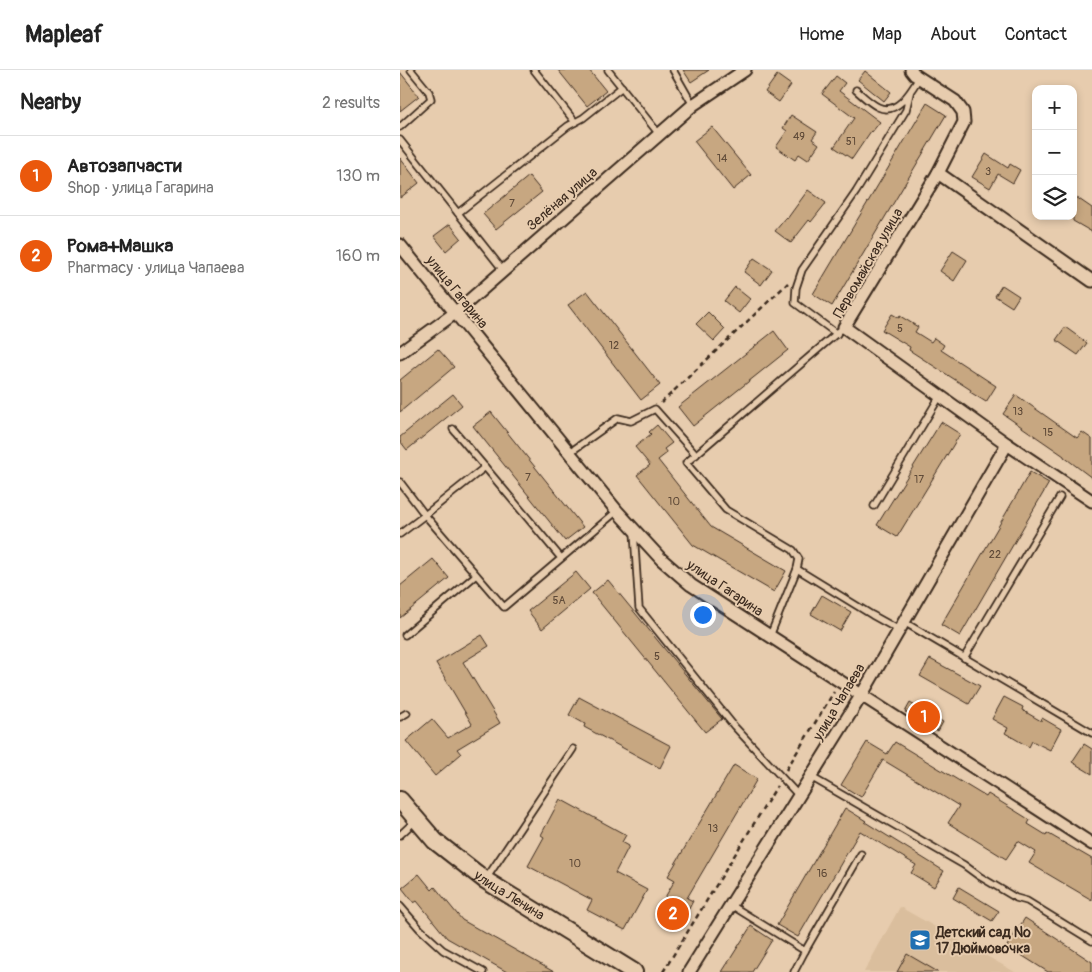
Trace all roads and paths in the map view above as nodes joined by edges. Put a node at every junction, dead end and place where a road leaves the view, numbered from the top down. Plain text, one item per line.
1 (411, 70) edge
2 (534, 70) edge
3 (608, 70) edge
4 (673, 70) edge
5 (745, 70) edge
6 (915, 74) edge
7 (622, 87) junction
8 (856, 90) dead end
9 (910, 93) junction
10 (693, 105) junction
11 (575, 122) junction
12 (400, 127) edge
13 (659, 134) junction
14 (400, 140) edge
15 (938, 173) junction
16 (458, 213) junction
17 (400, 245) edge
18 (504, 270) junction
19 (802, 270) junction
20 (1092, 281) edge
21 (455, 313) junction
22 (841, 331) junction
23 (400, 353) edge
24 (940, 396) junction
25 (655, 409) junction
26 (453, 429) dead end
27 (1007, 444) junction
28 (569, 453) junction
29 (696, 455) junction
30 (485, 467) junction
31 (400, 482) edge
32 (1060, 497) dead end
33 (1092, 501) edge
34 (874, 506) dead end
35 (617, 511) junction
36 (425, 515) junction
37 (634, 530) junction
38 (400, 534) edge
39 (561, 558) junction
40 (797, 569) junction
41 (476, 575) junction
42 (902, 626) junction
43 (405, 635) dead end
44 (770, 636) junction
45 (964, 658) junction
46 (840, 682) junction
47 (861, 696) junction
48 (407, 712) dead end
49 (400, 718) edge
50 (1092, 733) edge
51 (573, 750) dead end
52 (810, 777) junction
53 (782, 778) junction
54 (799, 796) junction
55 (400, 800) edge
56 (416, 820) junction
57 (400, 835) edge
58 (1092, 844) edge
59 (861, 854) dead end
60 (485, 880) junction
61 (731, 905) junction
62 (400, 906) edge
63 (1092, 941) edge
64 (805, 951) junction
65 (484, 972) edge
66 (634, 972) edge
67 (663, 972) edge
68 (689, 972) edge
69 (794, 972) edge

1 - 12 lane
2 - 11 lane
3 - 7 lane
4 - 10 lane
5 - 10 street, Зелёная улица
6 - 9 lane
6 - 15 street, Первомайская улица
7 - 11 lane
7 - 13 lane
8 - 9 lane
9 - 19 lane
10 - 13 street, Зелёная улица
11 - 16 lane
13 - 18 street, Зелёная улица
14 - 16 lane
15 - 20 street
15 - 22 street, Первомайская улица
16 - 18 lane
17 - 21 street, улица Гагарина
18 - 21 street, Зелёная улица
19 - 22 lane
19 - 25 path
21 - 23 street, Зелёная улица
21 - 28 street, улица Гагарина
22 - 24 street, Первомайская улица
22 - 29 lane
24 - 27 street, Первомайская улица
24 - 34 lane
25 - 28 lane
25 - 29 lane
26 - 30 lane
27 - 33 street, Первомайская улица
27 - 42 street, улица Чапаева
28 - 35 street, улица Гагарина
29 - 40 lane
30 - 36 lane
30 - 39 lane
31 - 36 lane
32 - 45 lane
35 - 37 street, улица Гагарина
35 - 39 lane
36 - 38 lane
36 - 41 lane
37 - 44 street, улица Гагарина
37 - 53 lane
39 - 41 lane
40 - 42 lane
40 - 44 lane
41 - 43 lane
42 - 45 lane
42 - 47 street, улица Чапаева
44 - 46 street, улица Гагарина
45 - 50 lane
46 - 47 street, улица Гагарина
46 - 53 path
47 - 52 street, улица Чапаева
47 - 58 street, улица Гагарина
48 - 49 lane
51 - 60 lane
52 - 54 street, улица Чапаева
52 - 63 lane
53 - 54 lane
53 - 67 path
54 - 61 street, улица Чапаева
55 - 56 main road, улица Ленина
56 - 57 lane
56 - 60 main road, улица Ленина
59 - 64 lane
60 - 66 main road, улица Ленина
61 - 64 lane
61 - 68 street, улица Чапаева
62 - 65 lane
64 - 69 lane

